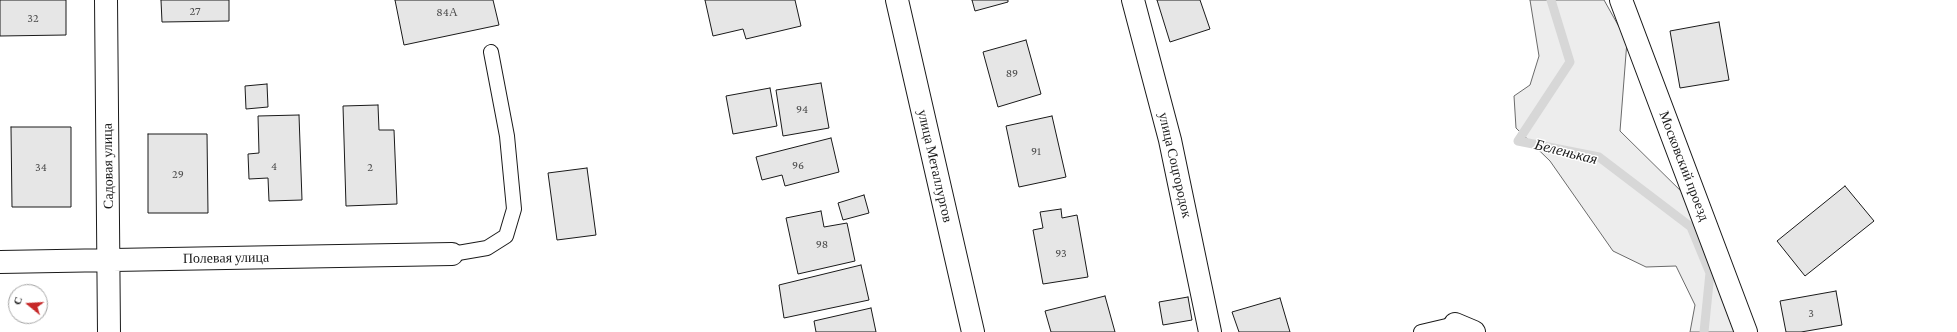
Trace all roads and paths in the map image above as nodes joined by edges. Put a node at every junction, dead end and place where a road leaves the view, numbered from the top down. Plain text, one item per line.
1 (106, 0) edge
2 (897, 0) edge
3 (1133, 0) edge
4 (1621, 0) edge
5 (491, 52) dead end
6 (452, 254) joint
7 (109, 260) junction
8 (0, 262) edge
9 (1464, 328) edge
10 (109, 332) edge
11 (973, 332) edge
12 (1210, 332) edge
13 (1422, 332) edge
14 (1746, 332) edge

1 - 7 street, Садовая улица
2 - 11 street, улица Металлургов
3 - 12 street, улица Соцгородок
4 - 14 street, Московский проезд
5 - 6 lane
6 - 7 street, Полевая улица
7 - 8 street, Полевая улица
7 - 10 street, Садовая улица
9 - 13 lane

